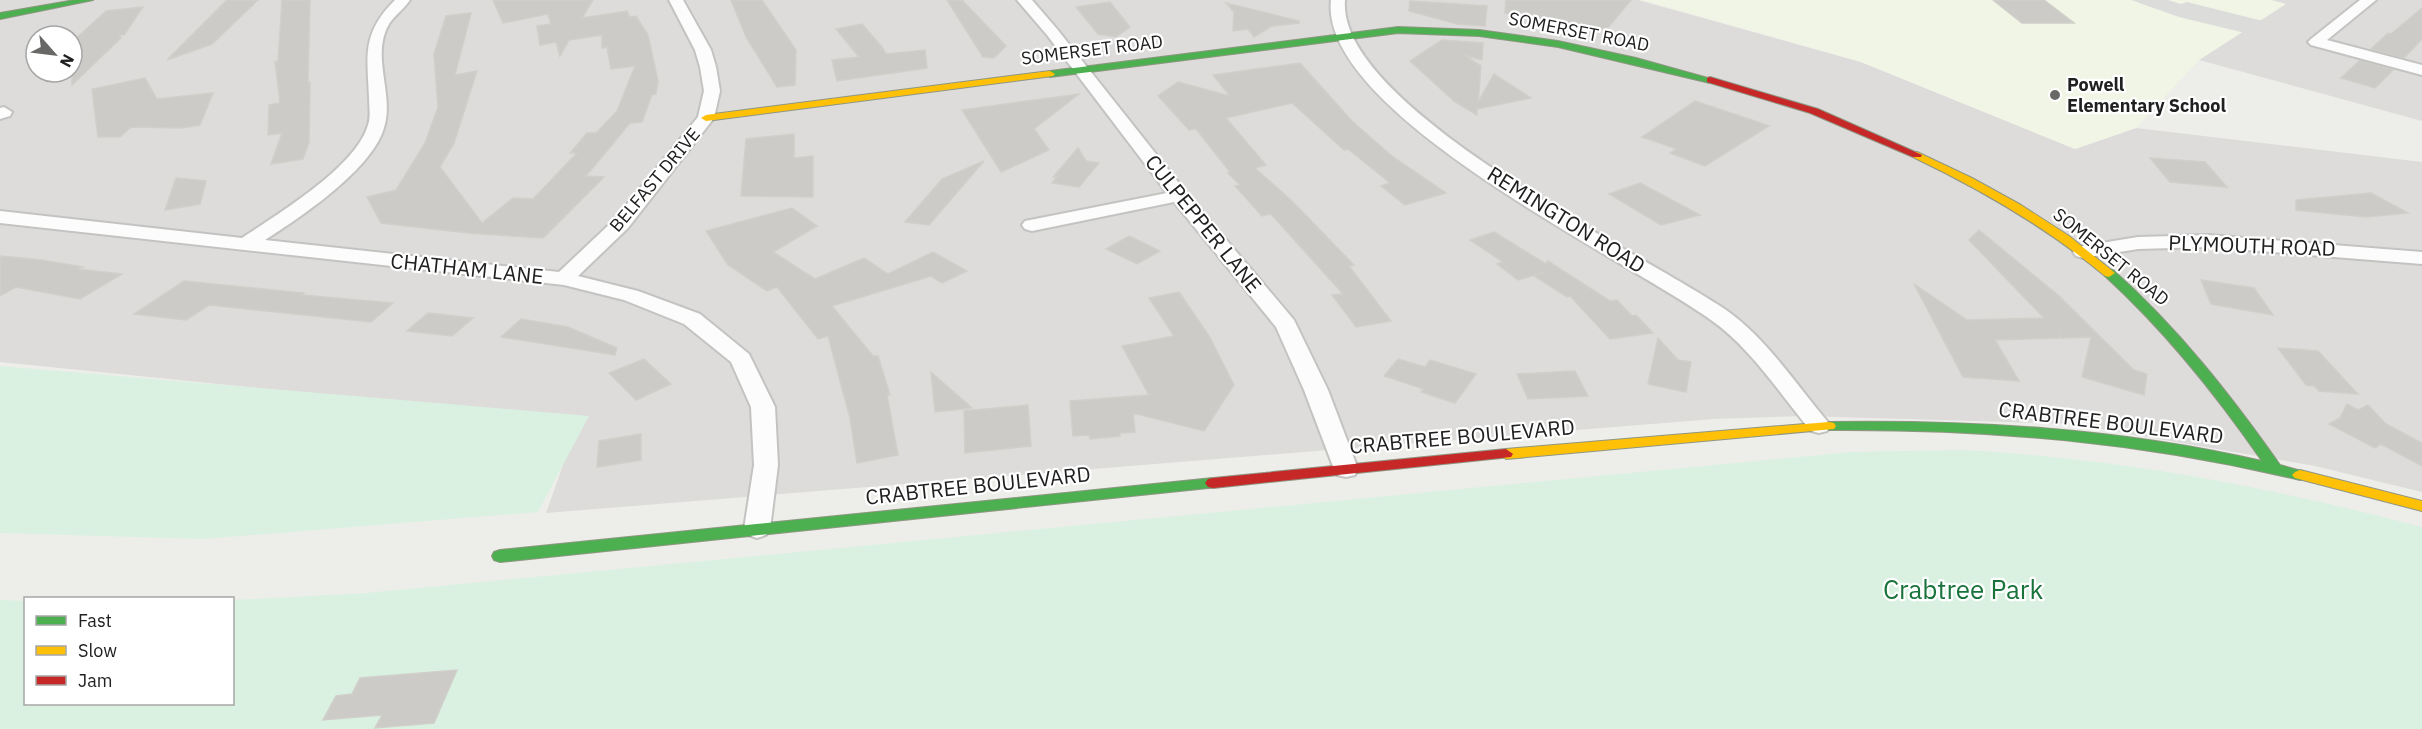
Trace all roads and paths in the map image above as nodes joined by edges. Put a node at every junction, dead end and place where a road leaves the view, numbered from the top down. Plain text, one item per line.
1 (89, 0) edge
2 (403, 0) edge
3 (676, 0) edge
4 (1024, 0) edge
5 (1338, 0) edge
6 (2369, 0) edge
7 (35, 4) edge
8 (0, 16) edge
9 (1342, 35) junction
10 (1080, 69) junction
11 (2422, 70) edge
12 (706, 118) junction
13 (1179, 196) junction
14 (0, 218) edge
15 (1032, 225) dead end
16 (246, 244) junction
17 (2083, 252) junction
18 (2422, 258) edge
19 (564, 279) junction
20 (1820, 426) junction
21 (2274, 468) junction
22 (1346, 469) junction
23 (2422, 506) edge
24 (757, 529) junction
25 (500, 556) dead end

1 - 7 street
2 - 16 street
3 - 12 street, BELFAST DRIVE
4 - 10 street, CULPEPPER LANE
5 - 9 street, REMINGTON ROAD
6 - 11 street
7 - 8 street
9 - 10 street, SOMERSET ROAD
9 - 17 street, SOMERSET ROAD
9 - 20 street, REMINGTON ROAD
10 - 12 street, SOMERSET ROAD
10 - 13 street, CULPEPPER LANE
12 - 19 street, BELFAST DRIVE
13 - 15 street
13 - 22 street, CULPEPPER LANE
14 - 16 street, CHATHAM LANE
16 - 19 street, CHATHAM LANE
17 - 18 street, PLYMOUTH ROAD
17 - 21 street, SOMERSET ROAD
19 - 24 street, CHATHAM LANE
20 - 21 street, CRABTREE BOULEVARD
20 - 22 street, CRABTREE BOULEVARD
21 - 23 street, CRABTREE BOULEVARD
22 - 24 street, CRABTREE BOULEVARD
24 - 25 street, CRABTREE BOULEVARD

